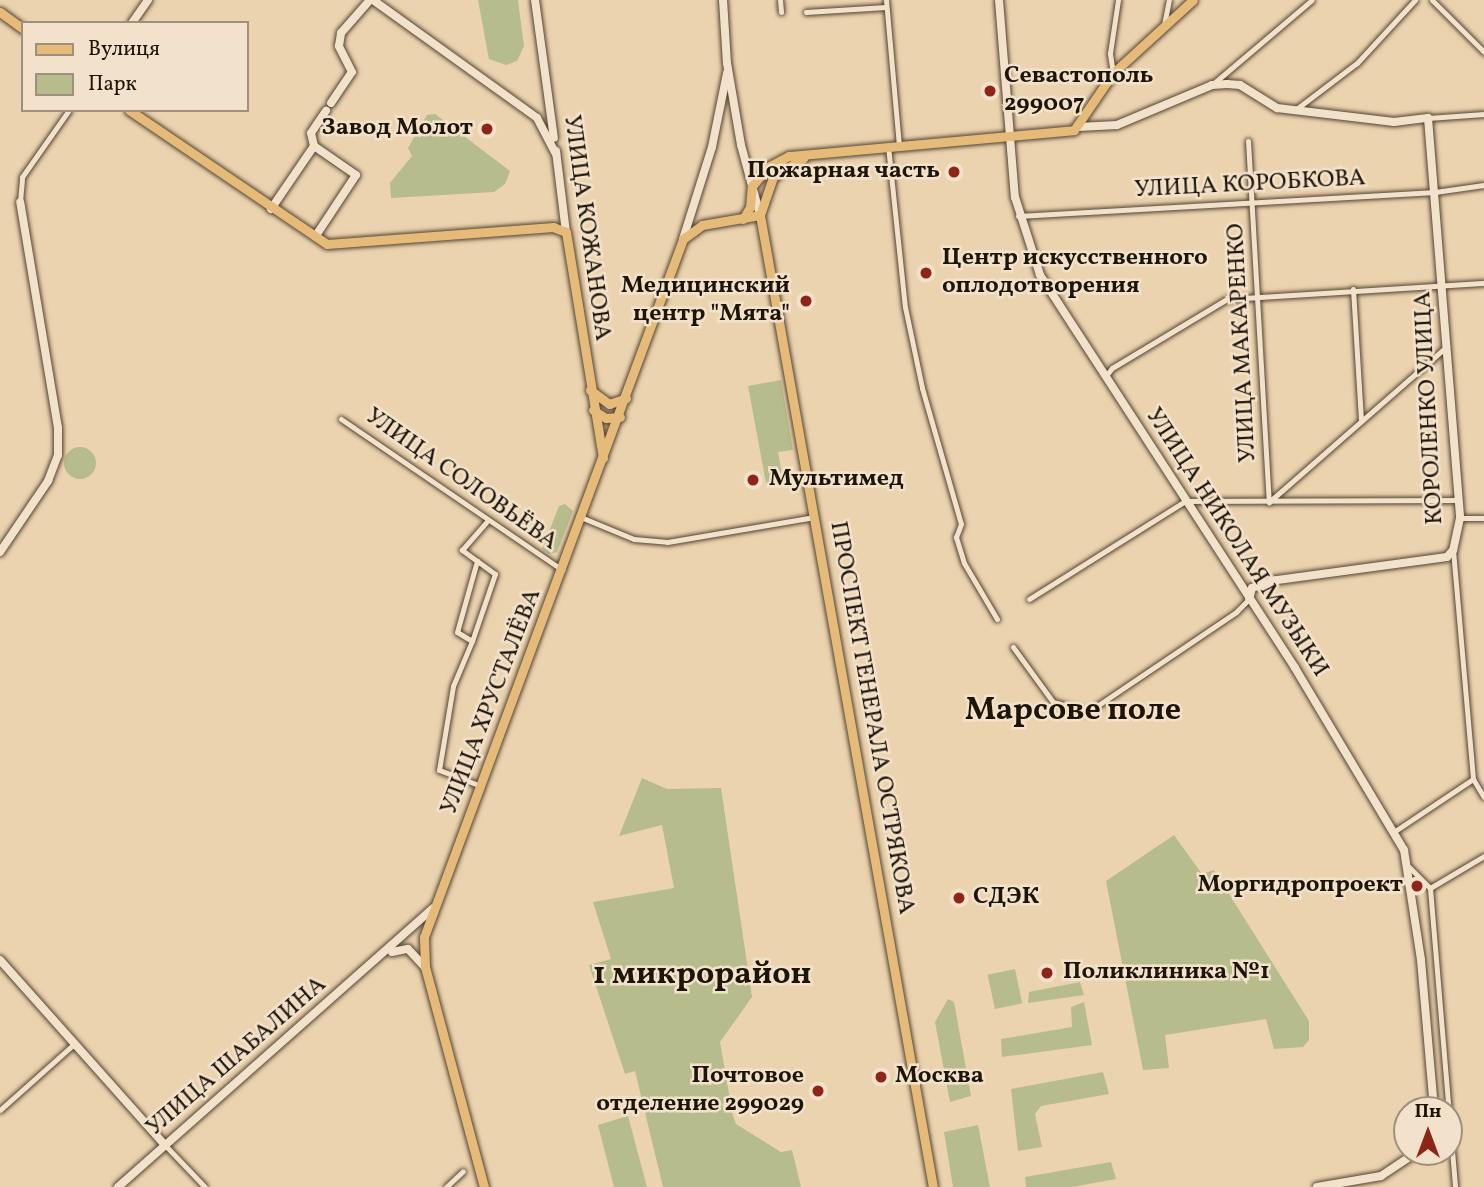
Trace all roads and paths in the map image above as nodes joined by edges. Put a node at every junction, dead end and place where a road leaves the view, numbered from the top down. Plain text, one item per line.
1 (148, 0) edge
2 (371, 0) edge
3 (535, 0) edge
4 (723, 0) edge
5 (780, 0) edge
6 (999, 0) edge
7 (1118, 0) edge
8 (1169, 0) edge
9 (1193, 0) edge
10 (1312, 0) edge
11 (1415, 0) edge
12 (1432, 0) edge
13 (886, 3) edge
14 (0, 12) edge
15 (781, 12) dead end
16 (806, 12) dead end
17 (133, 21) edge
18 (21, 28) edge
19 (1163, 28) junction
20 (1484, 52) edge
21 (727, 63) junction
22 (1113, 73) junction
23 (1212, 85) junction
24 (1295, 110) junction
25 (68, 112) edge
26 (132, 112) edge
27 (1484, 114) edge
28 (1429, 118) junction
29 (1078, 127) junction
30 (1009, 139) junction
31 (1248, 141) dead end
32 (899, 145) junction
33 (314, 146) junction
34 (888, 146) junction
35 (814, 153) junction
36 (556, 154) junction
37 (747, 167) junction
38 (761, 177) junction
39 (773, 177) junction
40 (1484, 185) edge
41 (752, 186) junction
42 (1435, 192) junction
43 (20, 202) joint
44 (1253, 203) junction
45 (271, 209) junction
46 (760, 215) junction
47 (1018, 216) junction
48 (743, 219) junction
49 (564, 220) junction
50 (553, 227) junction
51 (566, 232) junction
52 (315, 237) junction
53 (683, 239) junction
54 (1442, 283) junction
55 (1484, 283) edge
56 (1353, 289) junction
57 (1258, 296) junction
58 (1447, 346) junction
59 (1105, 377) junction
60 (589, 388) junction
61 (626, 398) junction
62 (593, 410) junction
63 (620, 417) junction
64 (341, 419) dead end
65 (1362, 421) junction
66 (603, 459) junction
67 (1458, 500) junction
68 (1185, 501) junction
69 (1269, 502) junction
70 (816, 517) junction
71 (583, 518) junction
72 (1460, 518) junction
73 (1484, 518) edge
74 (486, 522) junction
75 (1453, 550) junction
76 (0, 552) edge
77 (477, 561) junction
78 (562, 570) junction
79 (1029, 599) dead end
80 (1248, 599) junction
81 (997, 619) dead end
82 (472, 640) junction
83 (1013, 646) dead end
84 (1473, 779) junction
85 (481, 786) junction
86 (1484, 797) edge
87 (1395, 831) junction
88 (1484, 856) edge
89 (1409, 867) junction
90 (1430, 888) junction
91 (433, 908) junction
92 (424, 937) junction
93 (398, 943) junction
94 (383, 957) junction
95 (0, 960) edge
96 (425, 967) junction
97 (75, 1043) junction
98 (1433, 1096) edge
99 (0, 1110) edge
100 (164, 1144) junction
101 (1399, 1166) edge
102 (463, 1171) dead end
103 (1356, 1184) edge
104 (118, 1187) edge
105 (205, 1187) edge
106 (446, 1187) edge
107 (484, 1187) edge
108 (933, 1187) edge
109 (1318, 1187) edge
110 (1455, 1187) edge

1 - 17 main road
2 - 33 main road
2 - 36 main road
3 - 36 main road, УЛИЦА КОЖАНОВА
4 - 21 main road
5 - 15 street
6 - 30 main road, УЛИЦА НИКОЛАЯ МУЗЫКИ
7 - 22 street
8 - 19 street
9 - 19 main road
10 - 23 street
11 - 24 street
12 - 20 street
13 - 16 street
13 - 32 street
14 - 18 main road
19 - 22 main road
21 - 37 main road
21 - 53 main road, УЛИЦА ХРУСТАЛЁВА
22 - 29 main road
23 - 24 main road
23 - 29 main road
24 - 28 main road
25 - 43 street
26 - 45 main road
27 - 28 street
28 - 42 main road, КОРОЛЕНКО УЛИЦА
29 - 30 main road
30 - 32 main road
30 - 47 main road, УЛИЦА НИКОЛАЯ МУЗЫКИ
31 - 44 street, УЛИЦА МАКАРЕНКО
32 - 34 main road
33 - 45 main road
33 - 52 main road
34 - 35 main road
34 - 81 street
35 - 38 main road
35 - 39 main road
36 - 49 main road, УЛИЦА КОЖАНОВА
37 - 38 main road
37 - 41 main road
38 - 39 main road
38 - 41 main road
39 - 46 main road
40 - 42 street, УЛИЦА КОРОБКОВА
41 - 46 main road
41 - 48 main road
42 - 44 street, УЛИЦА КОРОБКОВА
42 - 54 main road, КОРОЛЕНКО УЛИЦА
43 - 76 main road
44 - 47 street, УЛИЦА КОРОБКОВА
44 - 57 street, УЛИЦА МАКАРЕНКО
45 - 52 main road
46 - 48 main road
46 - 70 main road, ПРОСПЕКТ ГЕНЕРАЛА ОСТРЯКОВА
47 - 59 main road, УЛИЦА НИКОЛАЯ МУЗЫКИ
48 - 53 main road
49 - 50 main road
49 - 51 main road, УЛИЦА КОЖАНОВА
50 - 51 main road
50 - 52 main road
51 - 60 main road, УЛИЦА КОЖАНОВА
53 - 61 main road, УЛИЦА ХРУСТАЛЁВА
54 - 55 street
54 - 56 street
54 - 58 main road, КОРОЛЕНКО УЛИЦА
56 - 57 street
56 - 65 street
57 - 59 street
57 - 69 street, УЛИЦА МАКАРЕНКО
58 - 65 street
58 - 67 main road, КОРОЛЕНКО УЛИЦА
59 - 68 main road, УЛИЦА НИКОЛАЯ МУЗЫКИ
60 - 61 main road
60 - 62 main road, УЛИЦА КОЖАНОВА
61 - 63 main road, УЛИЦА ХРУСТАЛЁВА
62 - 63 main road
62 - 66 main road, УЛИЦА КОЖАНОВА
63 - 66 main road, УЛИЦА ХРУСТАЛЁВА
64 - 74 street, УЛИЦА СОЛОВЬЁВА
65 - 69 street
66 - 71 main road, УЛИЦА ХРУСТАЛЁВА
67 - 69 street
67 - 72 main road, КОРОЛЕНКО УЛИЦА
68 - 69 street
68 - 79 street
68 - 80 main road, УЛИЦА НИКОЛАЯ МУЗЫКИ
70 - 71 street
70 - 108 main road, ПРОСПЕКТ ГЕНЕРАЛА ОСТРЯКОВА
71 - 78 main road, УЛИЦА ХРУСТАЛЁВА
72 - 73 street
72 - 75 main road, КОРОЛЕНКО УЛИЦА
74 - 77 street
74 - 78 street, УЛИЦА СОЛОВЬЁВА
75 - 80 main road
75 - 84 street, КОРОЛЕНКО УЛИЦА
77 - 82 street
77 - 82 street
78 - 85 main road, УЛИЦА ХРУСТАЛЁВА
80 - 83 street
80 - 87 main road, УЛИЦА НИКОЛАЯ МУЗЫКИ
82 - 85 street
84 - 86 street, КОРОЛЕНКО УЛИЦА
84 - 87 street
85 - 91 main road, УЛИЦА ХРУСТАЛЁВА
87 - 89 main road, УЛИЦА НИКОЛАЯ МУЗЫКИ
88 - 90 street
89 - 90 street
89 - 98 main road, УЛИЦА НИКОЛАЯ МУЗЫКИ
90 - 110 street
91 - 92 main road, УЛИЦА ХРУСТАЛЁВА
91 - 93 main road, УЛИЦА ШАБАЛИНА
92 - 93 main road
92 - 96 main road, УЛИЦА ХРУСТАЛЁВА
93 - 94 main road, УЛИЦА ШАБАЛИНА
94 - 96 main road
94 - 100 main road, УЛИЦА ШАБАЛИНА
95 - 97 main road
96 - 107 main road, УЛИЦА ХРУСТАЛЁВА
97 - 99 street
97 - 100 main road
100 - 104 main road, УЛИЦА ШАБАЛИНА
100 - 105 street
101 - 103 main road
102 - 106 street
103 - 109 main road

